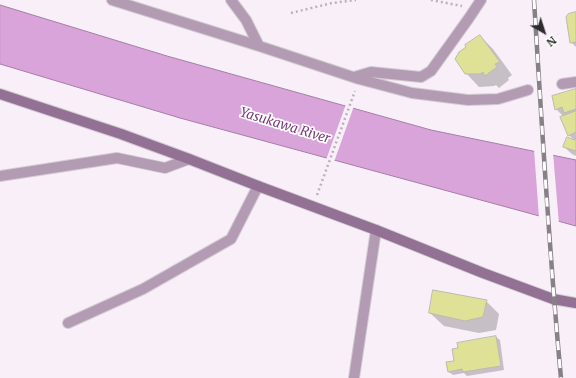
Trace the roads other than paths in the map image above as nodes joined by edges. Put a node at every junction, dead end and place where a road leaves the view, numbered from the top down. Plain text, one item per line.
1 (112, 0) edge
2 (231, 0) edge
3 (478, 4) edge
4 (259, 46) junction
5 (354, 77) junction
6 (576, 82) edge
7 (562, 84) dead end
8 (528, 90) dead end
9 (0, 94) edge
10 (189, 159) junction
11 (0, 176) edge
12 (258, 186) junction
13 (376, 230) junction
14 (576, 303) edge
15 (68, 323) dead end
16 (354, 378) edge

1 - 4 street
2 - 4 street
3 - 5 street
4 - 5 street
5 - 8 street
6 - 7 street
9 - 10 street
10 - 11 street
10 - 12 street
12 - 13 street
12 - 15 street
13 - 14 street
13 - 16 street

